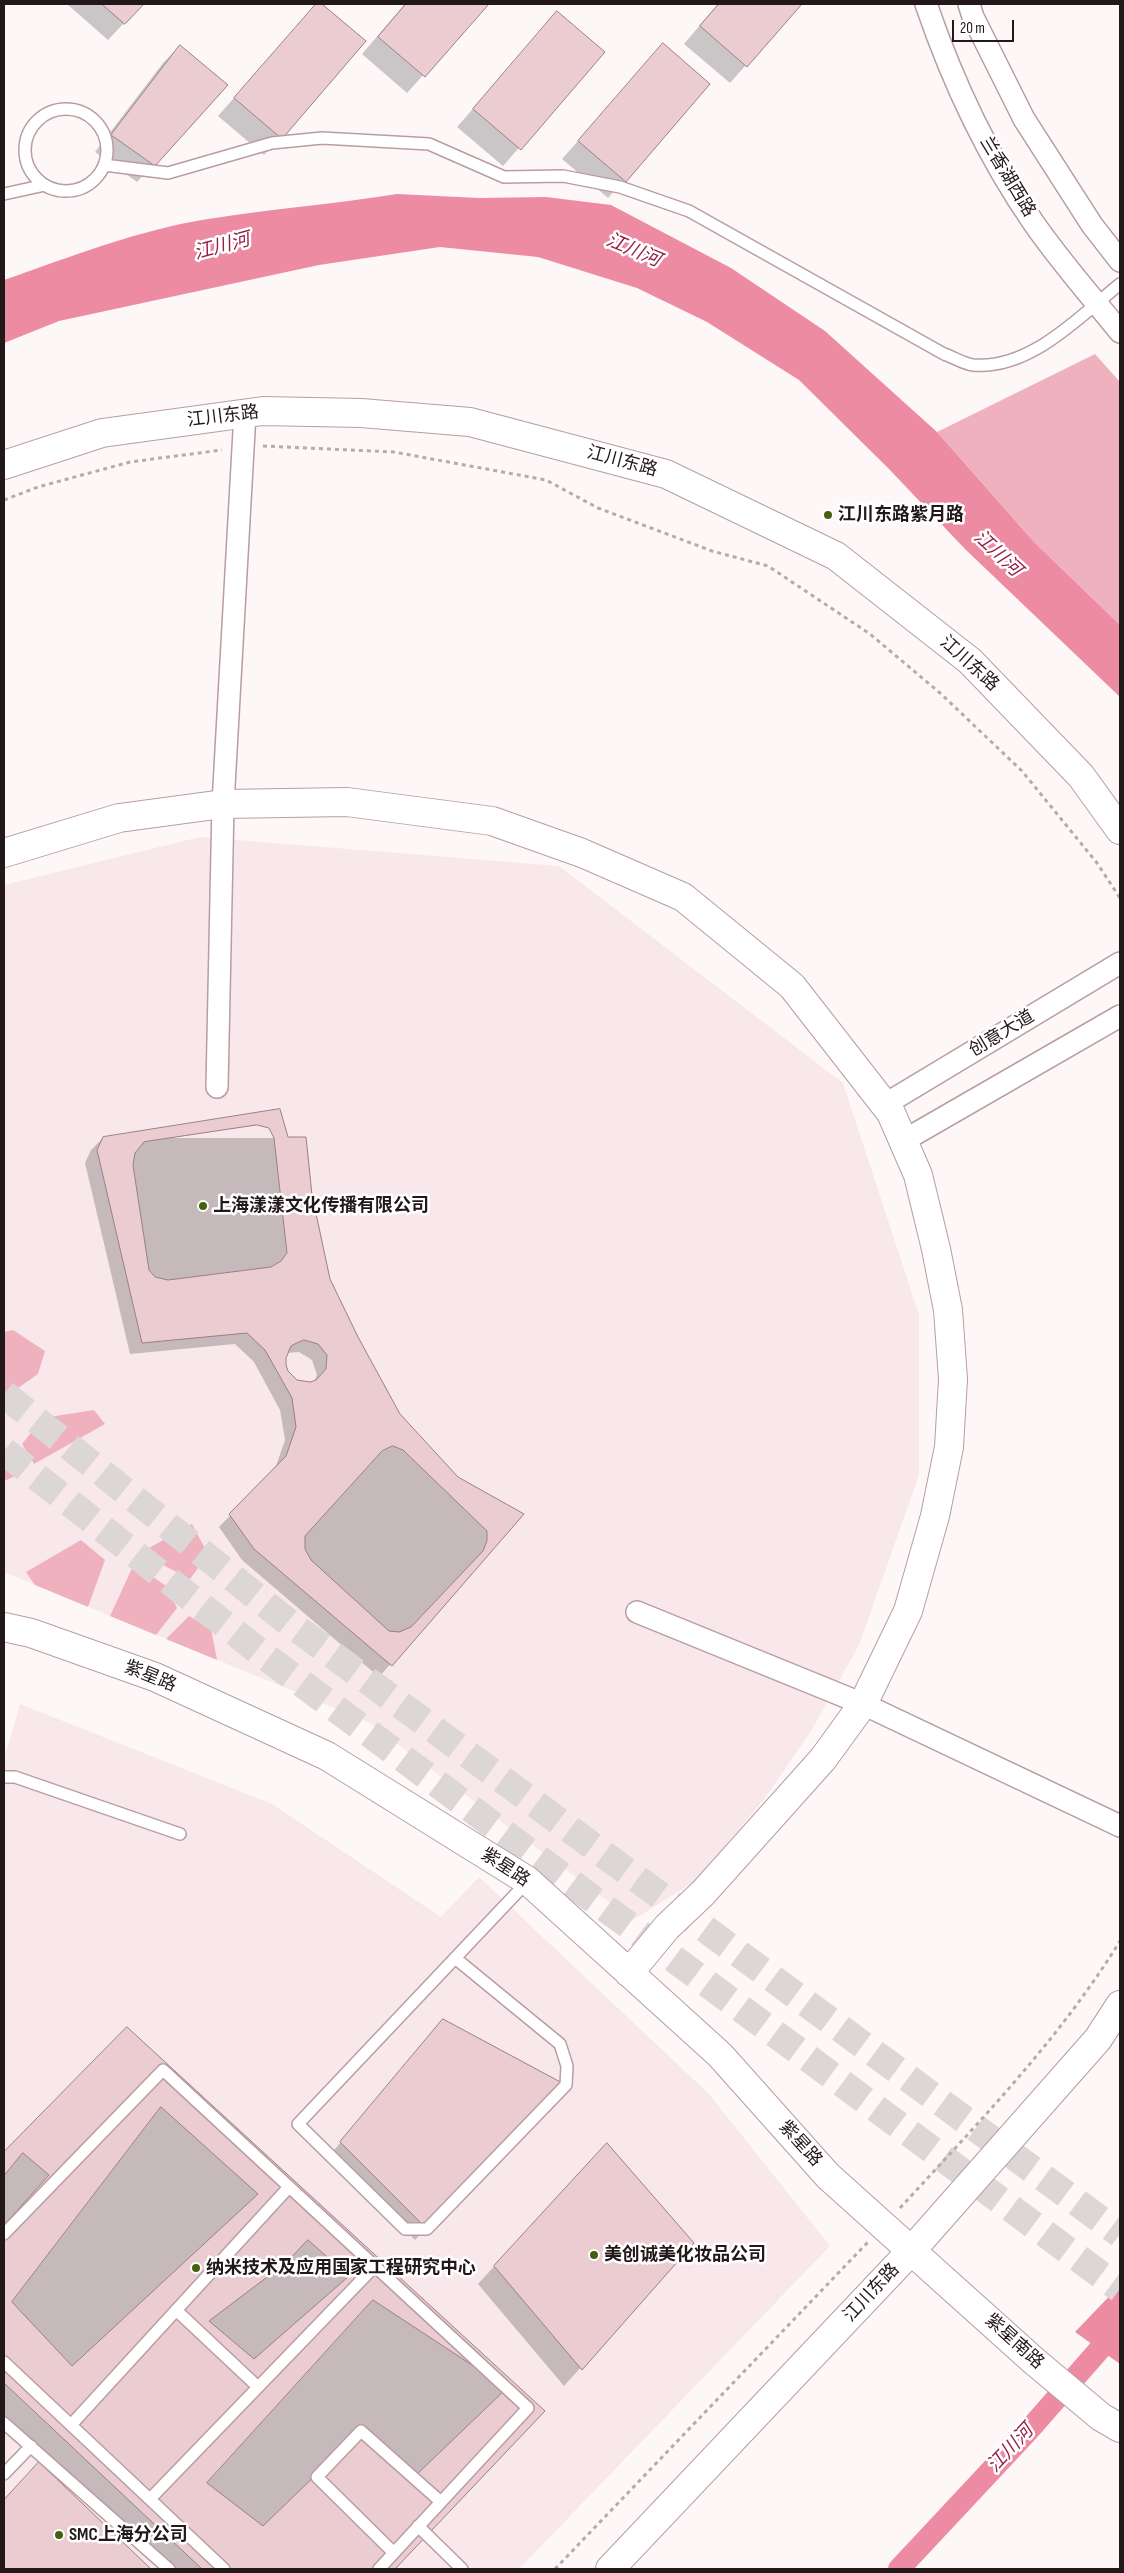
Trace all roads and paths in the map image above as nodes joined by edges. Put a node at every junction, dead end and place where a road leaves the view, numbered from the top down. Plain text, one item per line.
1 (926, 4) edge
2 (969, 4) edge
3 (104, 165) junction
4 (45, 185) junction
5 (4, 194) edge
6 (1120, 261) edge
7 (1120, 284) edge
8 (1097, 302) junction
9 (1120, 332) edge
10 (245, 413) junction
11 (241, 448) junction
12 (4, 465) edge
13 (4, 500) edge
14 (223, 804) junction
15 (1120, 830) edge
16 (4, 852) edge
17 (1120, 898) edge
18 (1120, 963) edge
19 (1120, 1016) edge
20 (217, 1087) dead end
21 (884, 1105) junction
22 (903, 1141) junction
23 (637, 1612) dead end
24 (4, 1627) edge
25 (863, 1704) junction
26 (4, 1777) edge
27 (1120, 1826) edge
28 (180, 1834) dead end
29 (528, 1881) junction
30 (1120, 1941) edge
31 (455, 1958) junction
32 (629, 1973) junction
33 (1120, 2005) edge
34 (289, 2187) junction
35 (884, 2226) junction
36 (4, 2234) edge
37 (912, 2251) junction
38 (375, 2266) junction
39 (176, 2310) junction
40 (4, 2362) edge
41 (258, 2387) junction
42 (4, 2423) edge
43 (1111, 2423) edge
44 (70, 2425) junction
45 (31, 2446) junction
46 (4, 2474) edge
47 (150, 2499) junction
48 (441, 2502) junction
49 (418, 2526) junction
50 (394, 2553) junction
51 (170, 2569) edge
52 (224, 2569) edge
53 (378, 2569) edge
54 (462, 2569) edge
55 (555, 2569) edge
56 (610, 2569) edge

1 - 8 street, 兰香湖西路
2 - 6 street
3 - 4 lane
3 - 4 lane
3 - 8 lane
4 - 5 lane
7 - 8 lane
8 - 9 street, 兰香湖西路
10 - 11 street
10 - 12 street, 江川东路
10 - 15 street, 江川东路
11 - 13 path
11 - 14 street
11 - 17 path
14 - 16 street
14 - 20 street
14 - 21 street
18 - 21 street, 创意大道
19 - 22 street
21 - 22 street
22 - 25 street
23 - 25 street
24 - 29 street, 紫星路
25 - 27 street
25 - 32 street
26 - 28 lane
29 - 31 lane
29 - 32 street, 紫星路
30 - 35 path
31 - 31 lane
32 - 35 street, 紫星路
33 - 37 street, 江川东路
34 - 36 lane
34 - 38 lane
34 - 39 lane
35 - 37 street, 紫星路
35 - 55 path
37 - 43 street, 紫星南路
37 - 56 street, 江川东路
38 - 41 lane
38 - 48 lane
39 - 41 lane
39 - 44 lane
40 - 44 lane
41 - 47 lane
42 - 45 lane
44 - 47 lane
45 - 46 lane
45 - 51 lane
47 - 52 lane
48 - 49 lane
48 - 50 lane
49 - 50 lane
49 - 54 lane
50 - 53 lane

